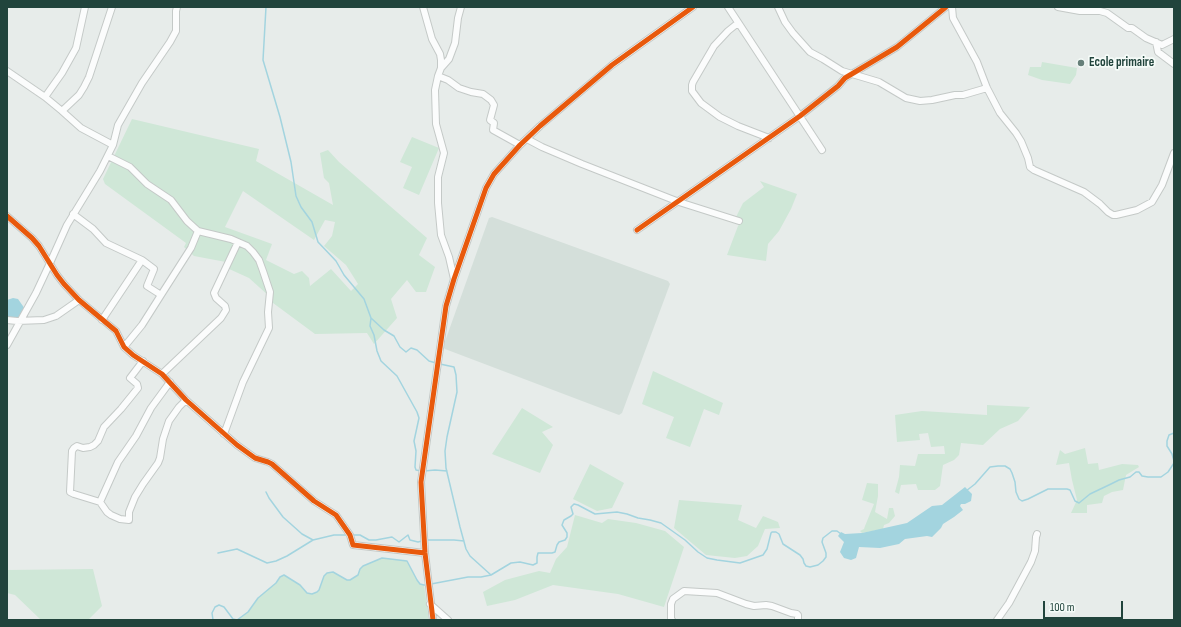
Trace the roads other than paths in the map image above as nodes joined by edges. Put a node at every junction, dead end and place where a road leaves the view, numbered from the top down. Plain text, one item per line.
1 (85, 7) edge
2 (112, 7) edge
3 (177, 7) edge
4 (422, 7) edge
5 (461, 7) edge
6 (693, 7) edge
7 (728, 7) edge
8 (778, 7) edge
9 (946, 7) edge
10 (952, 7) edge
11 (1058, 7) edge
12 (738, 23) junction
13 (1174, 39) edge
14 (1156, 42) junction
15 (1174, 64) edge
16 (441, 68) junction
17 (7, 71) edge
18 (851, 74) junction
19 (438, 76) junction
20 (987, 88) junction
21 (45, 97) junction
22 (62, 111) junction
23 (800, 116) junction
24 (769, 138) junction
25 (527, 139) junction
26 (113, 145) junction
27 (520, 145) junction
28 (822, 150) dead end
29 (1174, 153) edge
30 (108, 156) junction
31 (679, 202) junction
32 (73, 214) junction
33 (7, 216) edge
34 (739, 221) dead end
35 (637, 230) dead end
36 (198, 231) junction
37 (238, 242) junction
38 (142, 260) junction
39 (50, 264) junction
40 (454, 278) junction
41 (161, 295) junction
42 (79, 300) junction
43 (7, 320) edge
44 (102, 320) junction
45 (21, 321) junction
46 (7, 345) edge
47 (124, 347) junction
48 (143, 361) junction
49 (162, 374) junction
50 (170, 382) junction
51 (186, 400) junction
52 (224, 434) junction
53 (100, 502) junction
54 (1037, 534) dead end
55 (425, 553) junction
56 (430, 604) junction
57 (433, 620) edge
58 (448, 620) edge
59 (672, 620) edge
60 (798, 620) edge
61 (997, 620) edge

1 - 21 street
2 - 22 street
3 - 26 street
4 - 16 street
5 - 16 street
6 - 25 street
7 - 12 street
8 - 18 street
9 - 18 street
10 - 20 street
11 - 14 street
12 - 23 street
12 - 24 street
13 - 14 street
14 - 15 street
16 - 19 street
17 - 21 street
18 - 20 street
18 - 23 street
19 - 27 street
19 - 40 street
20 - 29 street
21 - 22 street
22 - 26 street
23 - 24 street
23 - 28 street
24 - 31 street
25 - 27 street
25 - 31 street
26 - 30 street
27 - 40 street
30 - 32 street
30 - 36 street
31 - 34 street
31 - 35 street
32 - 38 street
32 - 39 street
33 - 39 street
36 - 37 street
36 - 41 street
37 - 49 street
37 - 52 street
38 - 41 street
38 - 44 street
39 - 42 street
39 - 45 street
40 - 55 street
41 - 47 street
42 - 44 street
42 - 45 street
43 - 45 street
44 - 47 street
45 - 46 street
47 - 48 street
48 - 49 street
48 - 53 street
49 - 50 street
50 - 51 street
50 - 53 street
51 - 52 street
51 - 53 street
52 - 55 street
54 - 61 street
55 - 56 street
56 - 57 street
56 - 58 street
59 - 60 street

